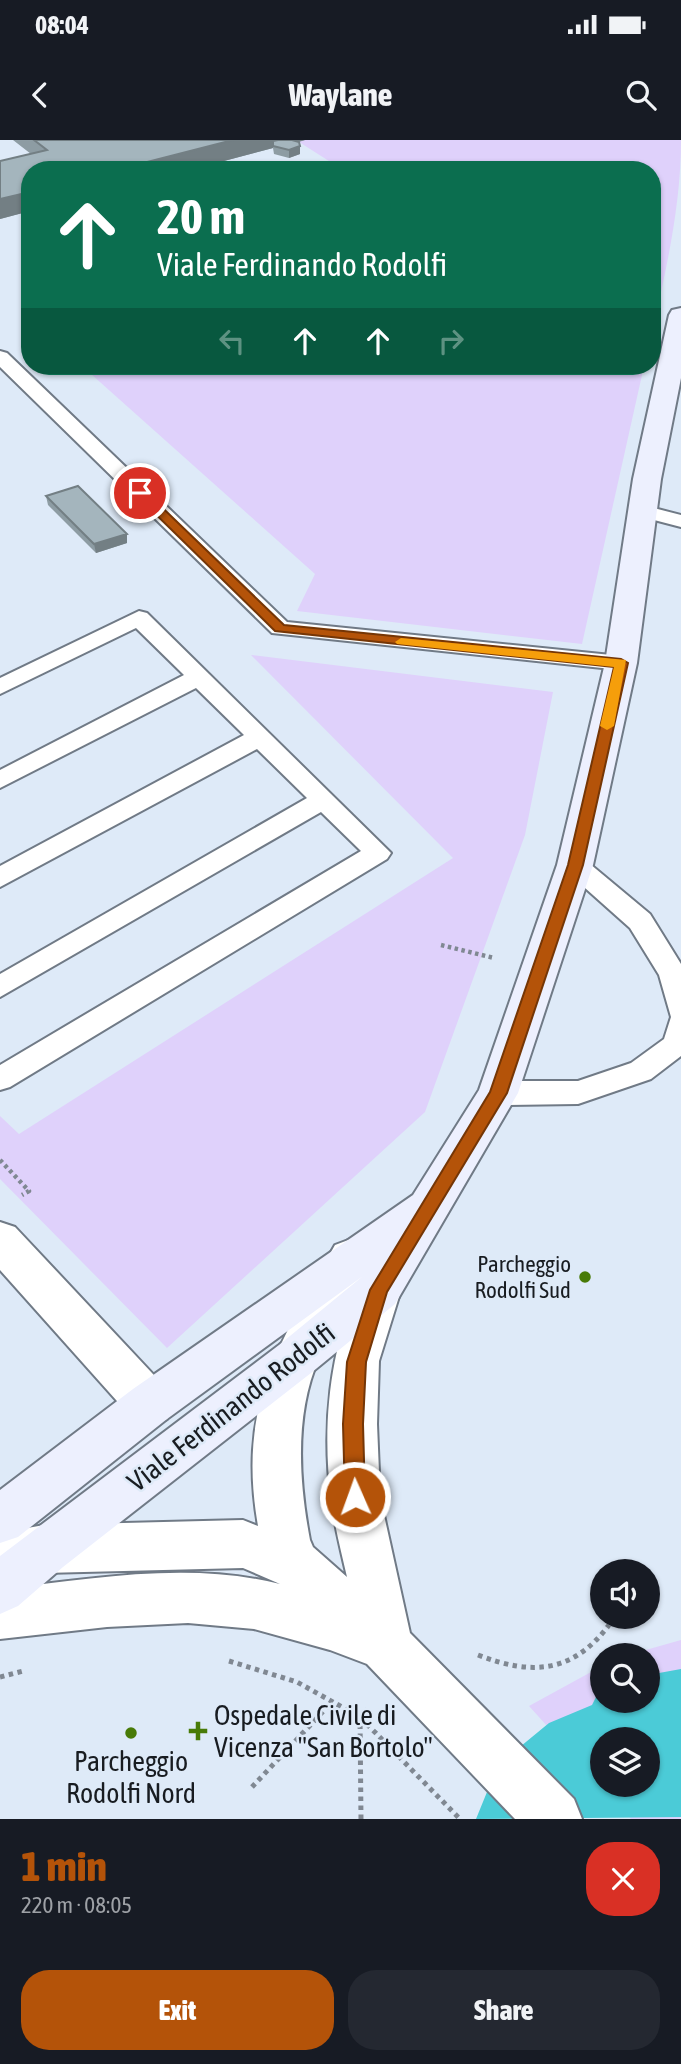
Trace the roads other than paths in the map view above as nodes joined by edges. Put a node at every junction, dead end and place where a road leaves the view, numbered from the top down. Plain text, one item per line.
1 (681, 315) edge
2 (0, 357) edge
3 (642, 510) junction
4 (681, 521) edge
5 (621, 663) junction
6 (199, 677) junction
7 (0, 687) edge
8 (260, 737) junction
9 (0, 780) edge
10 (323, 800) junction
11 (575, 865) junction
12 (0, 878) edge
13 (0, 987) edge
14 (681, 1010) edge
15 (681, 1024) edge
16 (0, 1079) edge
17 (498, 1093) junction
18 (0, 1240) edge
19 (365, 1274) junction
20 (295, 1359) junction
21 (150, 1404) junction
22 (0, 1520) edge
23 (22, 1555) edge
24 (292, 1562) junction
25 (0, 1589) edge
26 (0, 1614) edge
27 (387, 1647) junction
28 (554, 1819) edge

1 - 3 main road, Viale Ferdinando Rodolfi
2 - 5 lane
3 - 4 lane
3 - 5 main road, Viale Ferdinando Rodolfi
5 - 11 main road, Viale Ferdinando Rodolfi
6 - 7 lane
6 - 8 lane
6 - 9 lane
8 - 10 lane
8 - 12 lane
10 - 13 lane
10 - 16 lane
11 - 14 lane
11 - 17 main road, Viale Ferdinando Rodolfi
15 - 17 lane
17 - 19 main road, Viale Ferdinando Rodolfi
18 - 21 street
19 - 20 main road, Viale Ferdinando Rodolfi
19 - 21 main road, Viale Ferdinando Rodolfi
19 - 27 street
20 - 23 main road, Viale Ferdinando Rodolfi
20 - 24 street
21 - 22 main road, Viale Ferdinando Rodolfi
23 - 24 street
23 - 25 main road, Viale Ferdinando Rodolfi
24 - 27 street
26 - 27 street
27 - 28 street

